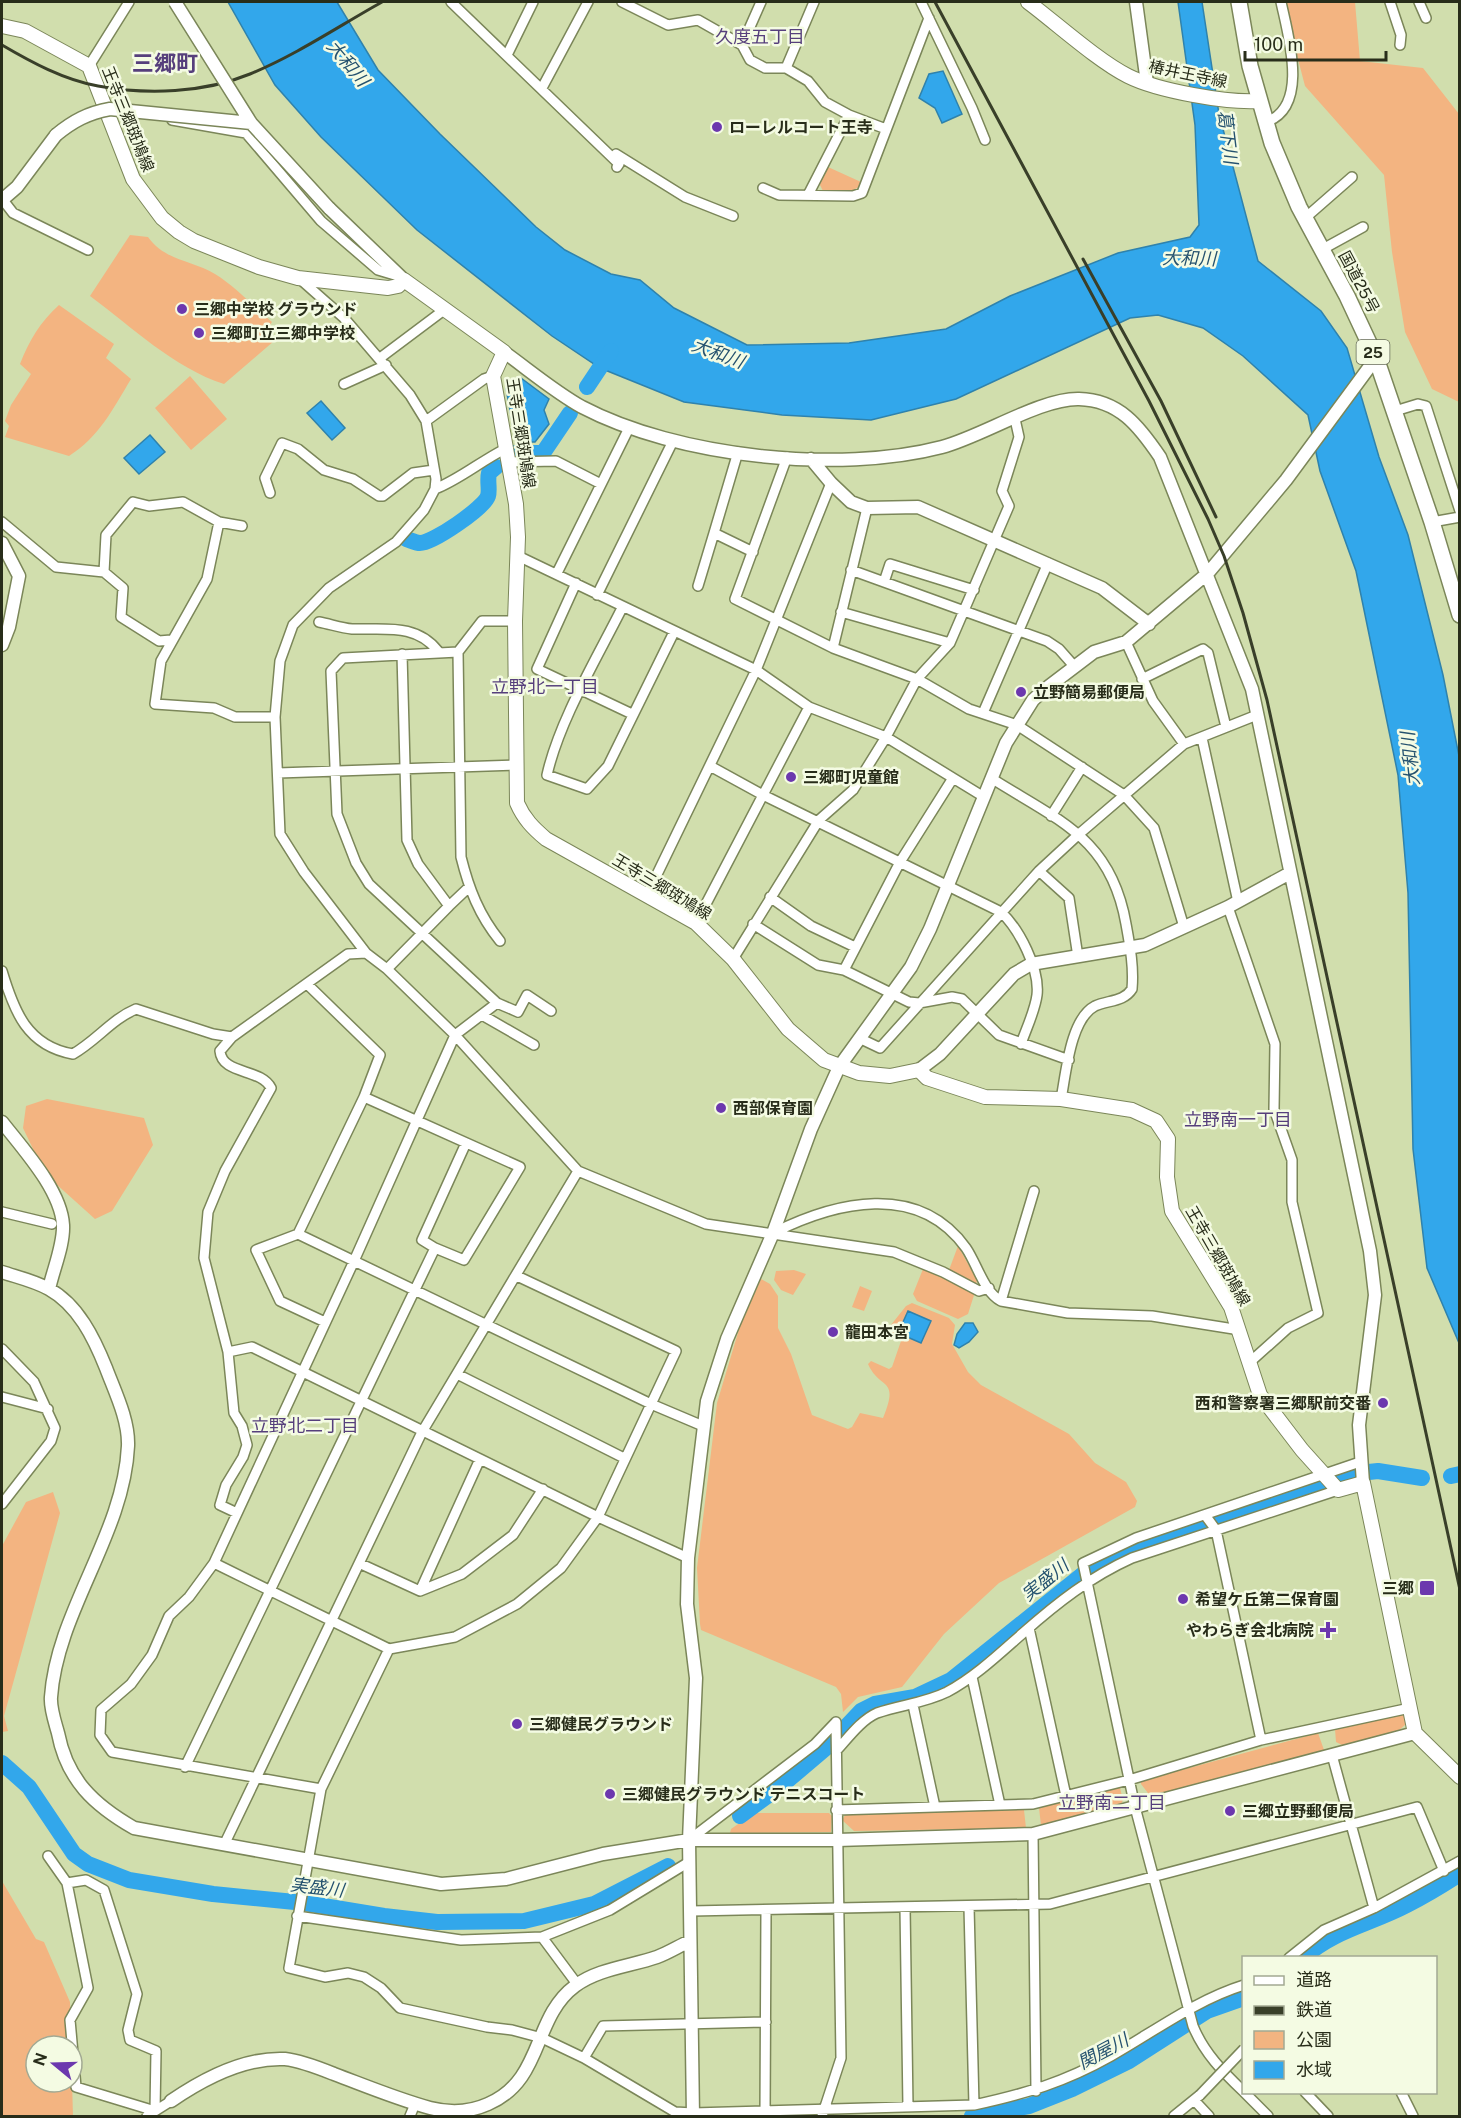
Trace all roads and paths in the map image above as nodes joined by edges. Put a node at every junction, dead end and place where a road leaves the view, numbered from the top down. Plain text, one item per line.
1 (129, 2) edge
2 (175, 2) edge
3 (451, 2) edge
4 (533, 2) edge
5 (588, 2) edge
6 (622, 2) edge
7 (761, 2) edge
8 (814, 2) edge
9 (921, 2) edge
10 (1028, 2) edge
11 (1136, 2) edge
12 (1239, 2) edge
13 (1281, 2) edge
14 (1390, 2) edge
15 (1419, 2) edge
16 (929, 18) junction
17 (1426, 18) dead end
18 (2, 26) edge
19 (742, 45) junction
20 (1400, 45) dead end
21 (507, 55) junction
22 (88, 66) junction
23 (786, 68) junction
24 (1147, 83) junction
25 (542, 88) junction
26 (1259, 101) junction
27 (108, 113) junction
28 (849, 115) junction
29 (1266, 122) junction
30 (251, 123) junction
31 (886, 129) junction
32 (591, 136) junction
33 (985, 140) dead end
34 (617, 166) dead end
35 (1352, 177) dead end
36 (763, 188) dead end
37 (808, 195) junction
38 (2, 200) edge
39 (733, 216) dead end
40 (1304, 219) junction
41 (1363, 227) dead end
42 (88, 250) dead end
43 (1321, 250) junction
44 (298, 278) junction
45 (401, 278) junction
46 (444, 310) junction
47 (504, 352) junction
48 (1376, 358) junction
49 (383, 362) junction
50 (493, 376) junction
51 (344, 384) dead end
52 (1395, 411) junction
53 (1015, 419) junction
54 (426, 421) junction
55 (629, 428) junction
56 (673, 441) junction
57 (738, 452) junction
58 (506, 455) junction
59 (787, 457) junction
60 (811, 459) junction
61 (434, 470) junction
62 (831, 483) junction
63 (601, 484) junction
64 (435, 489) junction
65 (270, 493) dead end
66 (867, 508) junction
67 (1460, 511) edge
68 (1460, 517) edge
69 (2, 522) edge
70 (219, 522) junction
71 (1432, 522) junction
72 (243, 526) dead end
73 (714, 533) junction
74 (995, 539) junction
75 (2, 543) edge
76 (753, 552) junction
77 (518, 556) junction
78 (1048, 563) junction
79 (851, 570) junction
80 (104, 572) junction
81 (558, 573) junction
82 (1208, 573) junction
83 (885, 582) junction
84 (576, 584) junction
85 (698, 586) dead end
86 (974, 590) junction
87 (597, 595) junction
88 (622, 608) junction
89 (964, 611) junction
90 (841, 612) junction
91 (1460, 615) edge
92 (319, 621) dead end
93 (515, 621) junction
94 (777, 622) junction
95 (1149, 624) junction
96 (1021, 630) junction
97 (674, 632) junction
98 (3, 638) edge
99 (171, 640) junction
100 (1126, 642) junction
101 (950, 643) junction
102 (833, 648) junction
103 (438, 651) junction
104 (458, 652) junction
105 (402, 654) junction
106 (1074, 666) junction
107 (756, 670) junction
108 (917, 679) junction
109 (1142, 679) junction
110 (581, 690) junction
111 (809, 707) junction
112 (983, 713) junction
113 (632, 714) junction
114 (1257, 715) junction
115 (275, 717) junction
116 (1017, 725) junction
117 (1226, 727) junction
118 (886, 737) junction
119 (1202, 738) junction
120 (1184, 744) junction
121 (515, 765) junction
122 (457, 766) junction
123 (710, 766) junction
124 (404, 767) junction
125 (1082, 767) junction
126 (336, 771) junction
127 (278, 773) junction
128 (953, 778) junction
129 (991, 778) junction
130 (763, 795) junction
131 (1124, 795) junction
132 (984, 797) junction
133 (1051, 816) junction
134 (819, 820) junction
135 (1079, 834) junction
136 (900, 862) junction
137 (1039, 871) junction
138 (1290, 873) junction
139 (948, 884) junction
140 (468, 888) junction
141 (647, 895) junction
142 (770, 897) junction
143 (1233, 904) junction
144 (449, 906) junction
145 (1001, 912) junction
146 (696, 923) junction
147 (753, 924) junction
148 (1184, 927) junction
149 (424, 932) junction
150 (500, 941) dead end
151 (855, 947) junction
152 (1131, 949) junction
153 (366, 953) junction
154 (1078, 957) junction
155 (733, 958) junction
156 (1031, 964) junction
157 (387, 969) junction
158 (844, 970) junction
159 (2, 971) edge
160 (307, 984) junction
161 (891, 995) junction
162 (497, 1003) junction
163 (919, 1003) junction
164 (551, 1011) dead end
165 (977, 1013) junction
166 (482, 1015) junction
167 (455, 1035) junction
168 (232, 1037) junction
169 (859, 1038) junction
170 (1021, 1044) junction
171 (534, 1045) dead end
172 (1069, 1060) junction
173 (839, 1067) junction
174 (920, 1070) junction
175 (364, 1097) junction
176 (1061, 1099) junction
177 (415, 1121) junction
178 (2, 1122) edge
179 (466, 1143) junction
180 (578, 1172) junction
181 (1034, 1191) dead end
182 (2, 1212) edge
183 (52, 1224) dead end
184 (773, 1233) junction
185 (298, 1234) junction
186 (435, 1248) junction
187 (354, 1261) junction
188 (2, 1272) edge
189 (517, 1276) junction
190 (988, 1288) junction
191 (49, 1289) junction
192 (414, 1290) junction
193 (1002, 1301) junction
194 (325, 1322) junction
195 (487, 1325) junction
196 (1240, 1330) junction
197 (2, 1349) edge
198 (228, 1352) junction
199 (1250, 1362) junction
200 (302, 1372) junction
201 (457, 1374) junction
202 (2, 1397) edge
203 (361, 1402) junction
204 (651, 1404) junction
205 (48, 1409) junction
206 (704, 1426) junction
207 (423, 1432) junction
208 (624, 1458) junction
209 (480, 1459) junction
210 (1362, 1473) junction
211 (1331, 1482) junction
212 (543, 1490) junction
213 (2, 1504) edge
214 (237, 1513) junction
215 (1205, 1515) junction
216 (598, 1517) junction
217 (1213, 1528) junction
218 (688, 1558) junction
219 (214, 1563) junction
220 (361, 1564) junction
221 (1087, 1579) junction
222 (420, 1591) junction
223 (270, 1592) junction
224 (333, 1622) junction
225 (1029, 1628) junction
226 (389, 1649) junction
227 (972, 1677) junction
228 (913, 1705) junction
229 (1410, 1708) junction
230 (1415, 1733) junction
231 (1261, 1740) junction
232 (837, 1747) junction
233 (1332, 1755) junction
234 (185, 1767) junction
235 (1460, 1777) edge
236 (258, 1779) junction
237 (1129, 1780) junction
238 (321, 1789) junction
239 (1066, 1796) junction
240 (1000, 1805) junction
241 (935, 1807) junction
242 (1135, 1807) junction
243 (836, 1810) junction
244 (1352, 1823) junction
245 (1034, 1834) junction
246 (689, 1840) junction
247 (837, 1840) junction
248 (224, 1845) junction
249 (48, 1856) dead end
250 (307, 1861) junction
251 (1460, 1861) edge
252 (689, 1862) junction
253 (1444, 1871) junction
254 (1154, 1875) junction
255 (67, 1883) junction
256 (1034, 1904) junction
257 (838, 1907) junction
258 (905, 1907) junction
259 (969, 1907) junction
260 (1374, 1908) junction
261 (691, 1911) junction
262 (766, 1911) junction
263 (297, 1916) junction
264 (542, 1937) junction
265 (690, 1941) junction
266 (1291, 1956) edge
267 (577, 1984) junction
268 (1242, 1986) edge
269 (1189, 2013) junction
270 (766, 2022) junction
271 (693, 2023) junction
272 (542, 2038) junction
273 (1242, 2051) edge
274 (584, 2058) junction
275 (1242, 2090) edge
276 (1036, 2091) junction
277 (1246, 2094) edge
278 (1307, 2094) edge
279 (1402, 2094) edge
280 (1197, 2098) junction
281 (171, 2101) joint
282 (415, 2104) junction
283 (974, 2105) junction
284 (908, 2107) junction
285 (824, 2112) edge
286 (880, 2112) edge
287 (766, 2113) edge
288 (151, 2114) edge
289 (693, 2115) edge
290 (410, 2116) edge
291 (1174, 2116) edge
292 (1209, 2116) edge
293 (1268, 2116) edge
294 (1328, 2116) edge
295 (1413, 2116) edge

1 - 22 street
2 - 30 street, bridge
3 - 21 street
4 - 21 street
5 - 25 street
6 - 19 street
7 - 19 street
8 - 23 street
9 - 16 street
10 - 24 main road, 椿井王寺線
11 - 24 street
12 - 26 highway, 国道25号 / 25
13 - 29 street
14 - 20 street
15 - 17 street
16 - 31 street
16 - 33 street
18 - 22 main road, 王寺三郷斑鳩線
19 - 23 street
21 - 25 street
22 - 27 main road, 王寺三郷斑鳩線
23 - 28 street
24 - 26 main road, 椿井王寺線
25 - 32 street
26 - 29 highway, 国道25号 / 25
27 - 44 main road, 王寺三郷斑鳩線
27 - 45 street
28 - 31 street
28 - 37 street
29 - 40 highway, 国道25号 / 25
30 - 38 street, bridge
30 - 45 street, bridge
31 - 37 street
32 - 34 street
32 - 39 street
35 - 40 street
36 - 37 street
38 - 42 street
40 - 43 highway, 国道25号 / 25
41 - 43 street
43 - 48 highway, 国道25号 / 25
44 - 45 main road, 王寺三郷斑鳩線
44 - 49 street
45 - 46 main road
46 - 47 main road
46 - 49 street
47 - 50 main road, 王寺三郷斑鳩線
47 - 55 street
48 - 52 highway, 国道25号 / 25
48 - 82 street
49 - 51 street
49 - 54 street
50 - 54 street
50 - 58 main road, 王寺三郷斑鳩線
52 - 67 street
52 - 71 highway, 国道25号 / 25
53 - 60 street
53 - 74 street
53 - 82 street
54 - 61 street
55 - 56 street
55 - 63 street
56 - 57 street
56 - 87 street
57 - 59 street
57 - 73 street
58 - 63 street
58 - 64 street
58 - 77 main road, 王寺三郷斑鳩線
59 - 60 street
59 - 76 street
60 - 62 street
61 - 64 street
61 - 65 street
62 - 66 street
62 - 94 street
63 - 81 street
64 - 115 street
66 - 74 street
66 - 79 street
68 - 71 street
69 - 80 street
70 - 72 street
70 - 80 street
70 - 99 street
71 - 91 highway, 国道25号 / 25
73 - 76 street
73 - 85 street
74 - 78 street
74 - 86 street
75 - 98 street
76 - 94 street
77 - 81 street
77 - 93 main road, 王寺三郷斑鳩線
78 - 95 street
78 - 96 street
79 - 83 street
79 - 90 street
80 - 99 street
81 - 84 street
82 - 95 street
82 - 114 street
83 - 86 street
83 - 89 street
84 - 87 street
84 - 110 street
86 - 89 street
87 - 88 street
88 - 97 street
88 - 110 street
89 - 96 street
89 - 101 street
90 - 101 street
90 - 102 street
92 - 103 street
93 - 104 street
93 - 121 main road, 王寺三郷斑鳩線
94 - 102 street
94 - 107 street
95 - 100 street
96 - 106 street
96 - 112 street
97 - 107 street
97 - 113 street
99 - 115 street
100 - 106 street
100 - 109 street
101 - 108 street
102 - 108 street
103 - 104 street
103 - 105 street
104 - 122 street
105 - 124 street
105 - 126 street
106 - 116 street
107 - 111 street
107 - 123 street
108 - 112 street
108 - 118 street
109 - 117 street
109 - 120 street
110 - 113 street
110 - 113 street
111 - 118 street
111 - 130 street
112 - 116 street
114 - 117 street
114 - 138 street
115 - 127 street
116 - 125 street
116 - 129 street
117 - 119 street
118 - 128 street
118 - 134 street
119 - 120 street
119 - 143 street
120 - 131 street
121 - 122 street
121 - 141 main road, 王寺三郷斑鳩線
122 - 124 street
122 - 140 street
123 - 130 street
123 - 141 street
124 - 126 street
124 - 144 street
125 - 131 street
125 - 133 street
126 - 127 street
126 - 149 street
127 - 153 street
128 - 132 street
128 - 136 street
129 - 132 street
129 - 133 street
130 - 134 street
130 - 146 street
131 - 135 street
131 - 148 street
132 - 139 street
133 - 135 street
134 - 136 street
134 - 142 street
135 - 137 street
135 - 152 street
136 - 139 street
136 - 151 street
137 - 145 street
137 - 154 street
138 - 143 street
138 - 210 street
139 - 145 street
139 - 161 street
140 - 144 street
140 - 150 street
141 - 146 main road, 王寺三郷斑鳩線
142 - 147 street
142 - 151 street
143 - 148 street
143 - 199 street
144 - 149 street
145 - 156 street
145 - 163 street
146 - 155 main road, 王寺三郷斑鳩線
147 - 155 street
147 - 158 street
148 - 152 street
149 - 157 street
149 - 162 street
151 - 158 street
152 - 154 street
152 - 172 street
153 - 157 street
153 - 160 street
154 - 156 street
155 - 173 main road, 王寺三郷斑鳩線
156 - 165 street
156 - 170 street
157 - 167 street
158 - 161 street
159 - 168 street
160 - 168 street
160 - 175 street
161 - 163 street
161 - 169 street
162 - 164 street
162 - 166 street
163 - 165 street
163 - 169 street
165 - 170 street
165 - 174 street
166 - 167 street
166 - 171 street
167 - 177 street
167 - 180 street
168 - 198 street
169 - 173 street
170 - 172 street
172 - 176 street
173 - 174 main road, 王寺三郷斑鳩線
173 - 184 street
174 - 176 main road, 王寺三郷斑鳩線
175 - 177 street
175 - 185 street
176 - 196 main road, 王寺三郷斑鳩線
177 - 179 street
177 - 187 street
178 - 191 street
179 - 186 street
179 - 186 street
180 - 184 street
180 - 189 street
181 - 193 street
182 - 183 street
184 - 190 street
184 - 190 street
184 - 206 street
185 - 187 street
185 - 194 street
186 - 192 street
187 - 192 street
187 - 194 street
188 - 191 street
189 - 195 street
189 - 204 street
190 - 193 street
191 - 248 street
192 - 195 street
192 - 203 street
193 - 196 street
194 - 200 street
195 - 201 street
195 - 204 street
196 - 199 main road, 王寺三郷斑鳩線
197 - 205 street
198 - 200 street
198 - 214 street
199 - 211 main road, 王寺三郷斑鳩線
200 - 203 street
200 - 214 street
201 - 207 street
201 - 208 street
202 - 205 street
203 - 207 street
203 - 223 street
204 - 206 street
204 - 208 street
205 - 213 street
206 - 218 street
207 - 209 street
207 - 220 street
208 - 216 street
209 - 212 street
209 - 222 street
210 - 211 main road
210 - 211 street
210 - 229 main road
211 - 215 street
211 - 217 street
212 - 216 street
212 - 222 street
214 - 219 street
215 - 217 street
215 - 221 street
216 - 218 street
216 - 226 street
217 - 221 street
217 - 231 street
218 - 246 street
219 - 223 street
219 - 234 street
220 - 222 street
220 - 224 street
221 - 225 street
221 - 237 street
223 - 224 street
223 - 234 street
224 - 226 street
224 - 236 street
225 - 227 street
225 - 239 street
226 - 238 street
227 - 228 street
227 - 240 street
228 - 232 street
228 - 241 street
229 - 230 main road
229 - 231 street
230 - 233 street
230 - 235 main road
231 - 237 street
232 - 243 street
232 - 246 street
233 - 242 street
233 - 244 street
234 - 236 street
236 - 238 street
236 - 248 street
237 - 239 street
237 - 242 street
238 - 250 street
239 - 240 street
240 - 241 street
241 - 243 street
242 - 245 street
242 - 254 street
243 - 247 street
244 - 253 street
244 - 254 street
244 - 260 street
245 - 247 street
245 - 256 street
246 - 247 street
246 - 250 street
246 - 252 street
247 - 257 street
248 - 250 street
249 - 255 street
250 - 263 street
251 - 253 street
252 - 261 street
252 - 264 street
253 - 260 street
254 - 256 street
254 - 269 street
255 - 288 street
255 - 288 street
256 - 259 street
256 - 276 street
257 - 258 street
257 - 262 street
257 - 285 street
258 - 259 street
258 - 284 street
259 - 283 street
260 - 266 street
261 - 262 street
261 - 265 street
262 - 270 street
263 - 264 street
263 - 272 street
264 - 267 street
265 - 267 street
265 - 271 street
267 - 272 street
268 - 269 street
269 - 275 street
269 - 276 street
270 - 271 street
270 - 287 street
271 - 274 street
271 - 289 street
272 - 274 street
272 - 282 street
273 - 280 street, bridge
274 - 289 street
276 - 283 street
277 - 293 street
278 - 294 street
279 - 295 street
280 - 291 street
280 - 292 street
281 - 282 street
281 - 288 street
282 - 290 street
283 - 284 street
284 - 286 street
285 - 286 street
285 - 287 street
287 - 289 street

